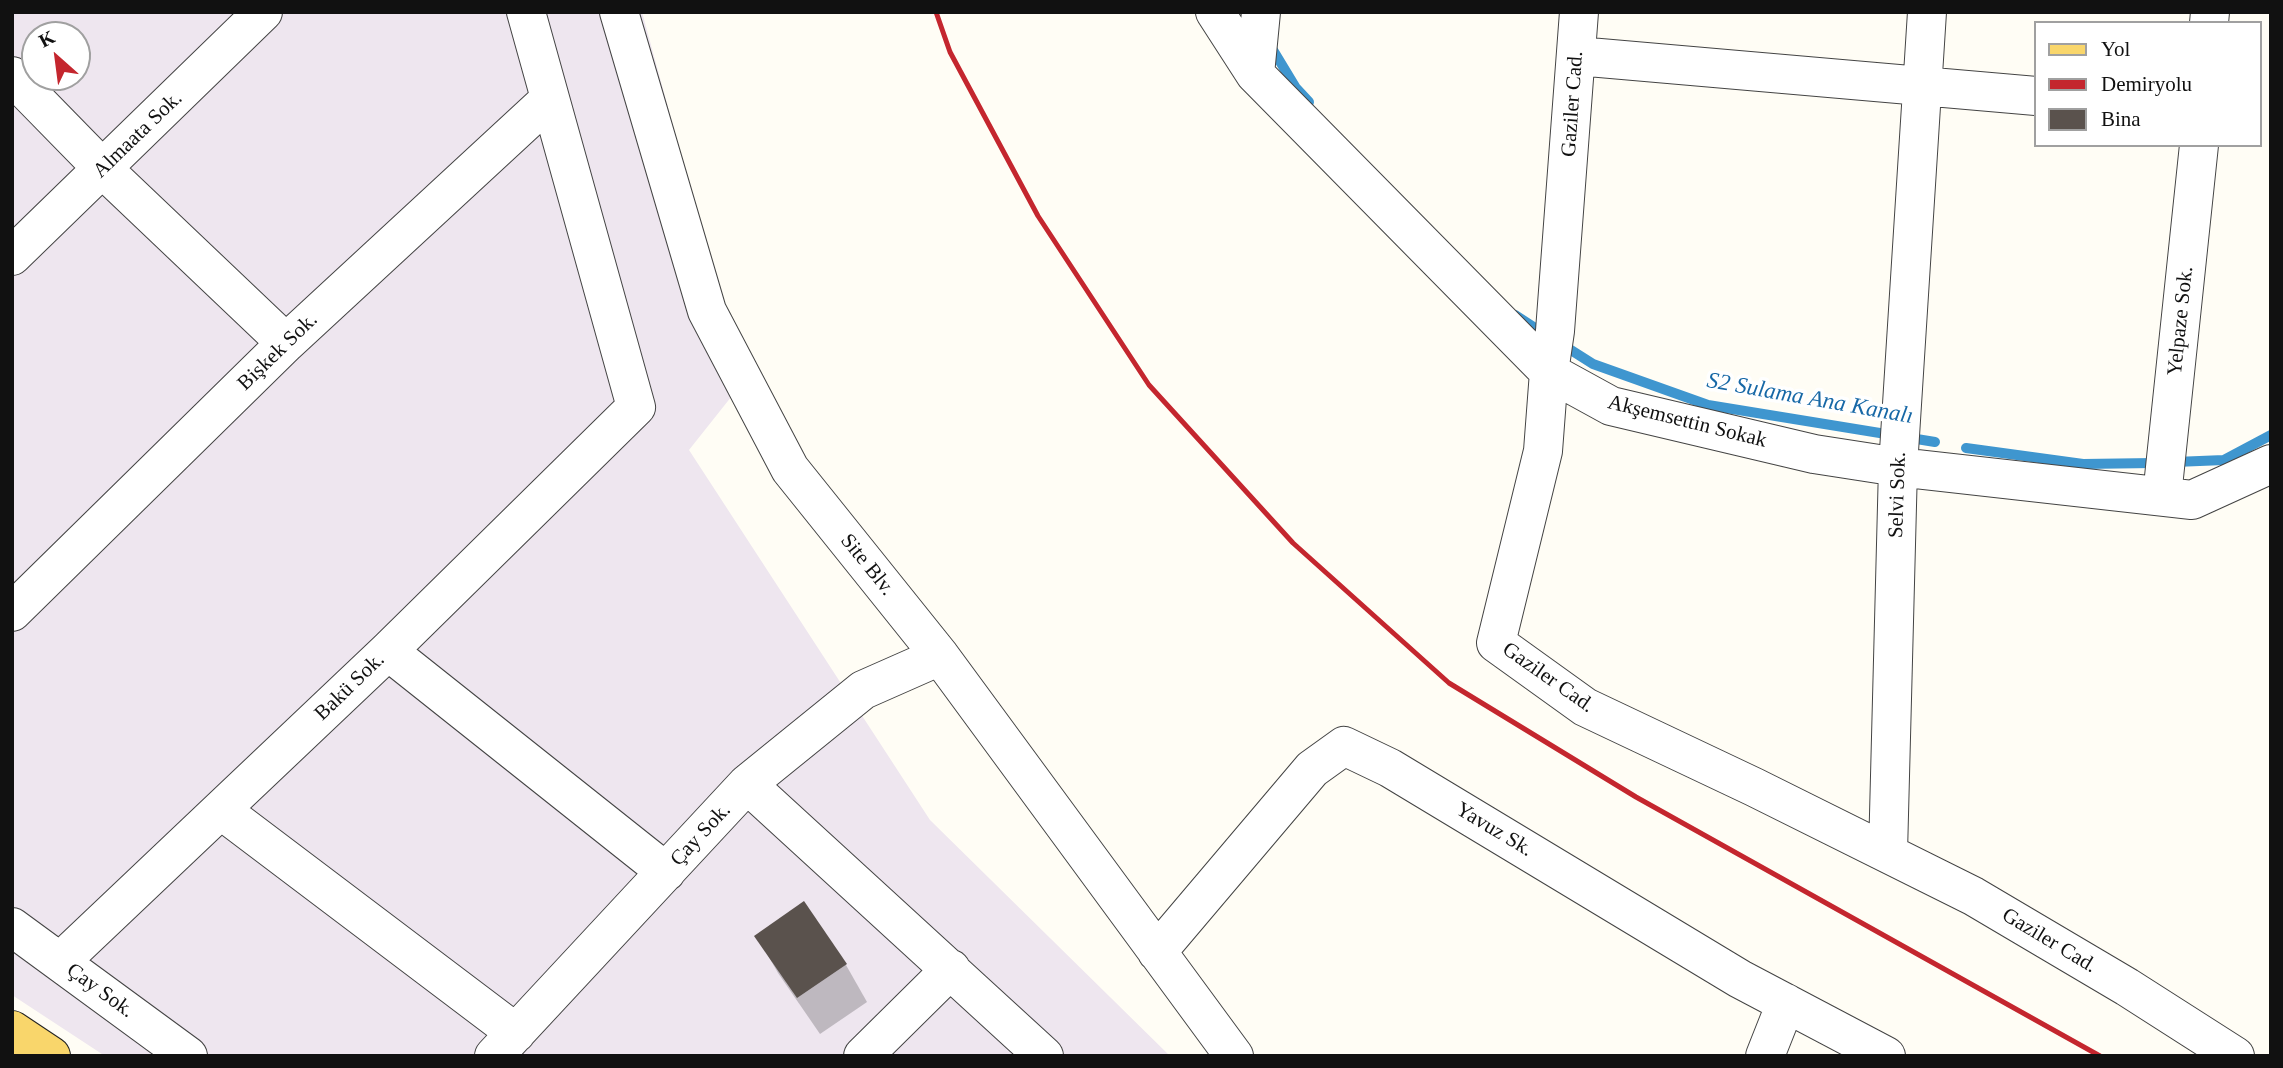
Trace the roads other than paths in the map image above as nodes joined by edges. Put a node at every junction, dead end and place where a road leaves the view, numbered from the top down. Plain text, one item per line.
1 (262, 12) edge
2 (526, 12) edge
3 (619, 12) edge
4 (1214, 12) edge
5 (1261, 12) edge
6 (1579, 12) edge
7 (1927, 12) edge
8 (1577, 56) junction
9 (1255, 74) junction
10 (12, 76) edge
11 (1923, 87) junction
12 (2035, 96) edge
13 (550, 99) junction
14 (2199, 147) edge
15 (103, 169) junction
16 (12, 256) edge
17 (286, 343) junction
18 (1549, 372) junction
19 (1900, 447) junction
20 (2271, 464) edge
21 (2162, 496) junction
22 (12, 612) edge
23 (388, 651) junction
24 (940, 656) junction
25 (747, 784) junction
26 (221, 810) junction
27 (1888, 853) junction
28 (666, 872) junction
29 (12, 927) edge
30 (1157, 953) junction
31 (60, 962) junction
32 (951, 969) junction
33 (1786, 1003) junction
34 (12, 1030) edge
35 (505, 1044) edge
36 (51, 1056) edge
37 (188, 1056) edge
38 (863, 1056) edge
39 (1044, 1056) edge
40 (1234, 1056) edge
41 (1765, 1056) edge
42 (1886, 1056) edge
43 (2235, 1056) edge

1 - 15 street, Almaata Sok.
2 - 13 street
3 - 24 street, Site Blv.
4 - 9 street, Akşemsettin Sokak
5 - 9 street
6 - 8 street, Gaziler Cad.
7 - 11 street, Selvi Sok.
8 - 11 street
8 - 18 street, Gaziler Cad.
9 - 18 street, Akşemsettin Sokak
10 - 15 street
11 - 12 street
11 - 19 street, Selvi Sok.
13 - 17 street, Bişkek Sok.
13 - 23 street, Bakü Sok.
14 - 21 street, Yelpaze Sok.
15 - 16 street, Almaata Sok.
15 - 17 street
17 - 22 street, Bişkek Sok.
18 - 19 street, Akşemsettin Sokak
18 - 27 street, Gaziler Cad.
19 - 21 street, Akşemsettin Sokak
19 - 27 street, Selvi Sok.
20 - 21 street, Akşemsettin Sokak
23 - 26 street, Bakü Sok.
23 - 28 street
24 - 25 street, Çay Sok.
24 - 30 street, Site Blv.
25 - 28 street, Çay Sok.
25 - 32 street
26 - 31 street, Bakü Sok.
26 - 35 street
27 - 43 street, Gaziler Cad.
28 - 35 street, Çay Sok.
29 - 31 street, Çay Sok.
30 - 33 street, Yavuz Sk.
30 - 40 street, Site Blv.
31 - 37 street, Çay Sok.
32 - 38 street
32 - 39 street
33 - 41 street
33 - 42 street, Yavuz Sk.
34 - 36 main road

